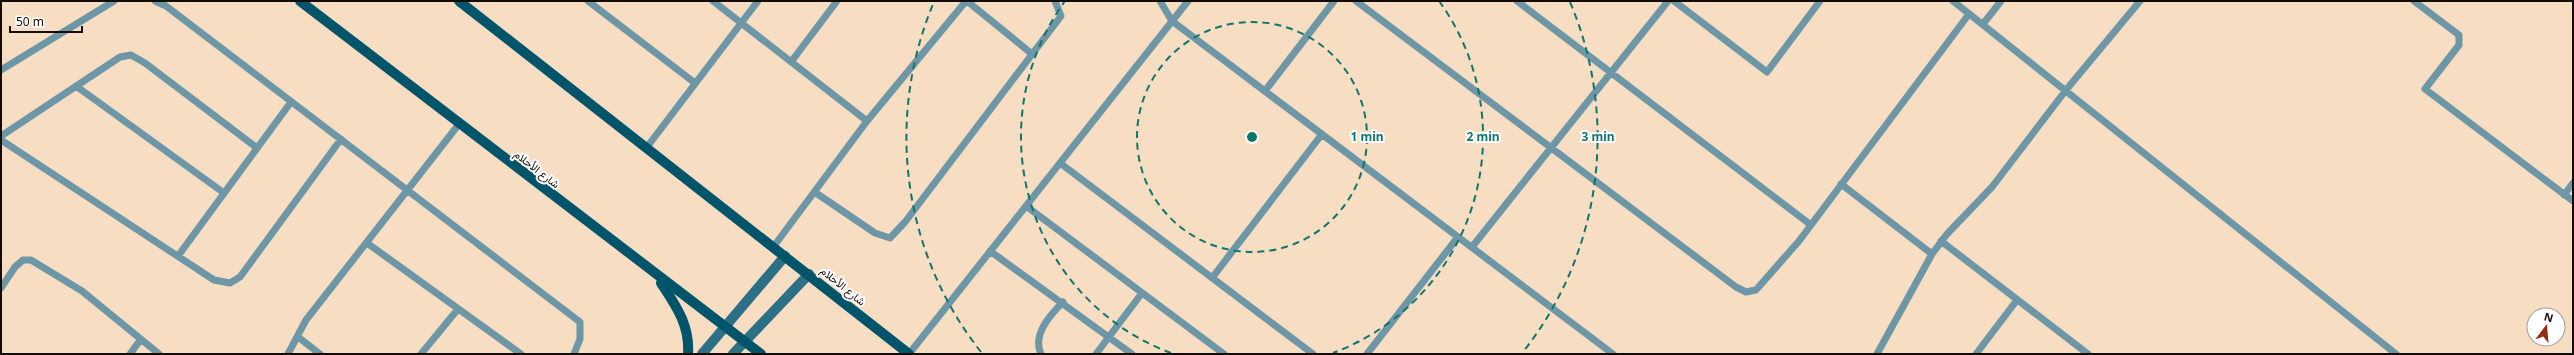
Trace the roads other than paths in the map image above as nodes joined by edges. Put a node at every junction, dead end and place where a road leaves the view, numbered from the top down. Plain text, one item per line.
1 (114, 1) edge
2 (155, 1) edge
3 (300, 1) edge
4 (459, 1) edge
5 (588, 1) edge
6 (713, 1) edge
7 (758, 1) edge
8 (837, 1) edge
9 (966, 1) edge
10 (1055, 1) edge
11 (1160, 1) edge
12 (1188, 1) edge
13 (1334, 1) edge
14 (1356, 1) edge
15 (1518, 1) edge
16 (1668, 1) edge
17 (1674, 1) edge
18 (1820, 1) edge
19 (1953, 1) edge
20 (2001, 1) edge
21 (2140, 1) edge
22 (2414, 1) edge
23 (1969, 14) junction
24 (1172, 21) junction
25 (741, 23) junction
26 (1983, 24) junction
27 (1032, 54) junction
28 (791, 62) junction
29 (1, 70) edge
30 (1611, 72) junction
31 (695, 83) junction
32 (76, 86) junction
33 (2066, 90) junction
34 (1265, 91) junction
35 (291, 102) junction
36 (867, 121) junction
37 (459, 124) junction
38 (1322, 134) junction
39 (1, 136) edge
40 (1, 140) edge
41 (341, 140) junction
42 (647, 147) junction
43 (257, 148) junction
44 (1551, 148) junction
45 (1060, 163) junction
46 (2573, 183) edge
47 (1841, 184) junction
48 (407, 190) junction
49 (224, 193) junction
50 (816, 193) junction
51 (2564, 194) junction
52 (2573, 201) edge
53 (1026, 206) junction
54 (1811, 225) junction
55 (1458, 237) junction
56 (1941, 241) junction
57 (366, 243) junction
58 (774, 246) junction
59 (1472, 248) junction
60 (990, 251) junction
61 (1932, 254) junction
62 (178, 256) junction
63 (785, 256) junction
64 (809, 274) junction
65 (657, 276) junction
66 (1212, 278) junction
67 (1, 288) edge
68 (1142, 293) junction
69 (2017, 300) junction
70 (1063, 302) junction
71 (458, 309) junction
72 (725, 328) junction
73 (1109, 337) junction
74 (298, 338) junction
75 (140, 339) junction
76 (744, 342) junction
77 (1979, 353) edge
78 (130, 354) edge
79 (160, 354) edge
80 (288, 354) edge
81 (320, 354) edge
82 (421, 354) edge
83 (521, 354) edge
84 (574, 354) edge
85 (688, 354) edge
86 (702, 354) edge
87 (733, 354) edge
88 (761, 354) edge
89 (909, 354) edge
90 (1042, 354) edge
91 (1096, 354) edge
92 (1132, 354) edge
93 (1224, 354) edge
94 (1313, 354) edge
95 (1367, 354) edge
96 (1613, 354) edge
97 (1877, 354) edge
98 (2088, 354) edge
99 (2396, 354) edge

1 - 29 street
2 - 35 street
3 - 37 main road, شارع الأحلام
4 - 42 main road, شارع الأحلام
5 - 31 street
6 - 25 street
7 - 25 street
8 - 28 street
9 - 27 street
9 - 36 street
10 - 27 street
11 - 24 street
12 - 24 street
13 - 34 street
14 - 44 street
15 - 30 street
16 - 30 street
17 - 18 street
19 - 23 street
20 - 26 street
21 - 33 street
22 - 51 street
23 - 26 street
23 - 47 street
24 - 34 street
24 - 45 street
25 - 28 street
25 - 31 street
26 - 33 street
27 - 50 street
28 - 36 street
30 - 44 street
30 - 54 street
31 - 42 street
32 - 39 street
32 - 43 street
32 - 49 street
33 - 56 street
33 - 99 street
34 - 38 street
35 - 41 street
35 - 43 street
36 - 50 street
37 - 48 street
37 - 65 main road, شارع الأحلام
38 - 55 street
38 - 66 street
40 - 62 street
41 - 48 street
41 - 62 street
42 - 58 main road, شارع الأحلام
43 - 49 street
44 - 54 street
44 - 59 street
45 - 53 street
45 - 66 street
46 - 51 street
47 - 54 street
47 - 61 street
48 - 57 street
48 - 84 street
49 - 62 street
50 - 58 street
51 - 52 street
53 - 60 street
53 - 68 street
55 - 59 street
55 - 95 street
56 - 61 street
56 - 69 street
57 - 71 street
57 - 74 street
58 - 63 main road, شارع الأحلام
59 - 96 street
60 - 70 street
60 - 89 street
61 - 97 street
63 - 64 main road, شارع الأحلام
63 - 72 main road
64 - 76 main road
64 - 89 main road, شارع الأحلام
65 - 72 main road, شارع الأحلام
65 - 85 main road
66 - 94 street
67 - 75 street
68 - 73 street
68 - 93 street
69 - 77 street
69 - 98 street
70 - 73 street
70 - 90 street
71 - 82 street
71 - 83 street
72 - 76 main road, شارع الأحلام
72 - 86 main road
73 - 91 street
73 - 92 street
74 - 80 street
74 - 81 street
75 - 78 street
75 - 79 street
76 - 87 main road
76 - 88 main road, شارع الأحلام

